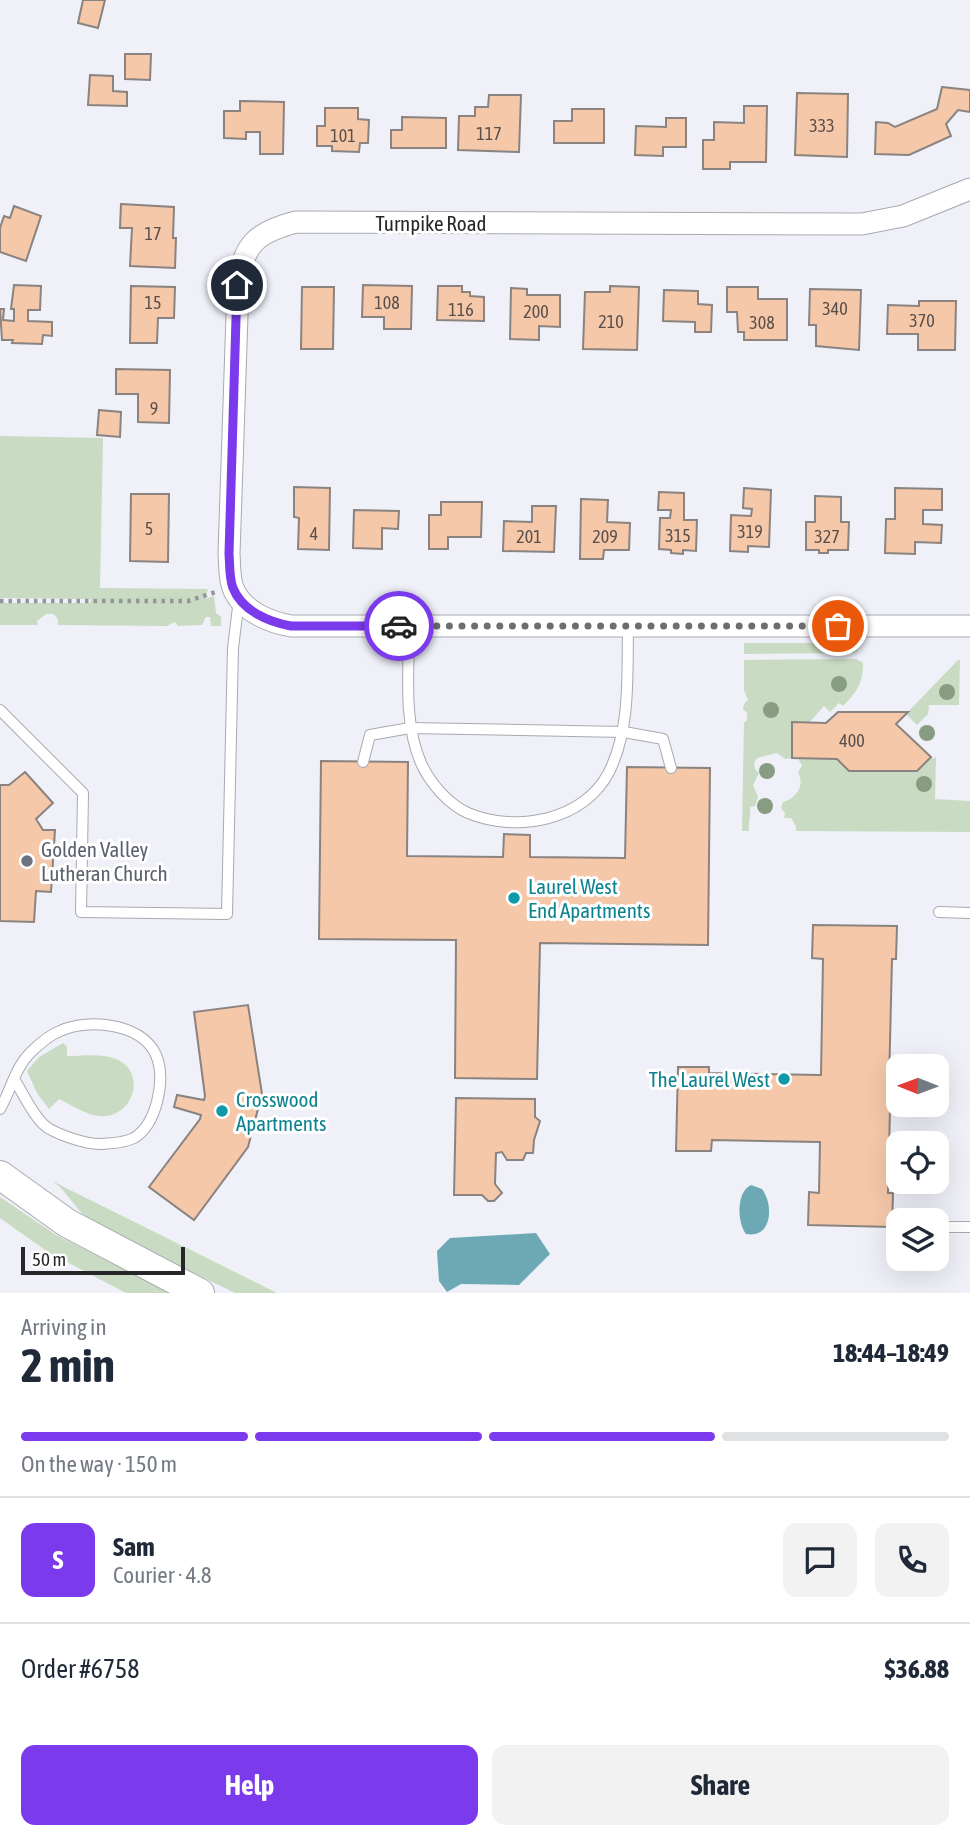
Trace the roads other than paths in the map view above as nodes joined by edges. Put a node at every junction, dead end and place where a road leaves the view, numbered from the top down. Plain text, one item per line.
1 (970, 189) edge
2 (239, 599) junction
3 (628, 625) junction
4 (409, 626) junction
5 (970, 626) edge
6 (0, 710) edge
7 (410, 728) junction
8 (624, 732) junction
9 (363, 762) dead end
10 (671, 768) dead end
11 (939, 912) dead end
12 (970, 913) edge
13 (14, 1079) junction
14 (0, 1109) edge
15 (0, 1175) edge
16 (949, 1227) edge
17 (970, 1227) edge
18 (200, 1293) edge

1 - 2 street, Turnpike Road
2 - 4 street
2 - 6 lane
3 - 4 street
3 - 5 street
3 - 8 lane
4 - 7 lane
7 - 8 lane
7 - 8 lane
7 - 9 lane
8 - 10 lane
11 - 12 lane
13 - 13 lane
13 - 14 lane
15 - 18 street
16 - 17 lane

